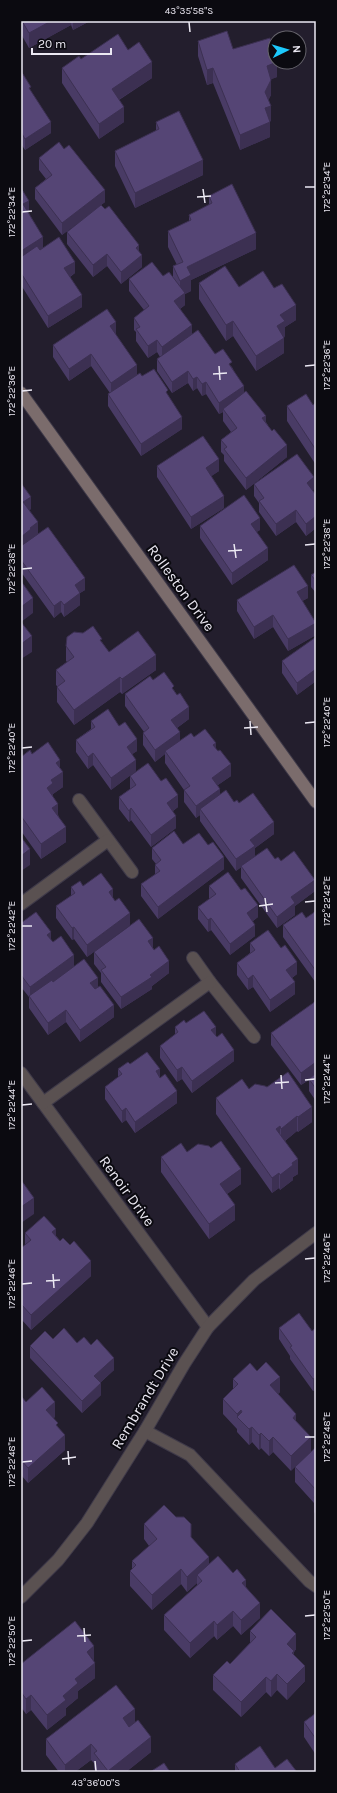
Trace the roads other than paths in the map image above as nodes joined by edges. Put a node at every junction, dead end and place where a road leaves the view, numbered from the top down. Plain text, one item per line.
1 (21, 393) edge
2 (79, 800) dead end
3 (316, 802) edge
4 (108, 840) junction
5 (132, 872) dead end
6 (21, 904) edge
7 (194, 958) dead end
8 (210, 982) junction
9 (254, 1037) dead end
10 (21, 1073) edge
11 (25, 1087) edge
12 (42, 1103) junction
13 (316, 1233) edge
14 (208, 1327) junction
15 (145, 1432) junction
16 (316, 1586) edge
17 (21, 1597) edge

1 - 3 main road, Rolleston Drive
2 - 4 street
4 - 5 street
4 - 6 street
7 - 8 street
8 - 9 street
8 - 12 street
10 - 11 street, Renoir Drive
11 - 12 street, Renoir Drive
12 - 14 street, Renoir Drive
13 - 14 street, Rembrandt Drive
14 - 15 street, Rembrandt Drive
15 - 16 street
15 - 17 street, Rembrandt Drive

